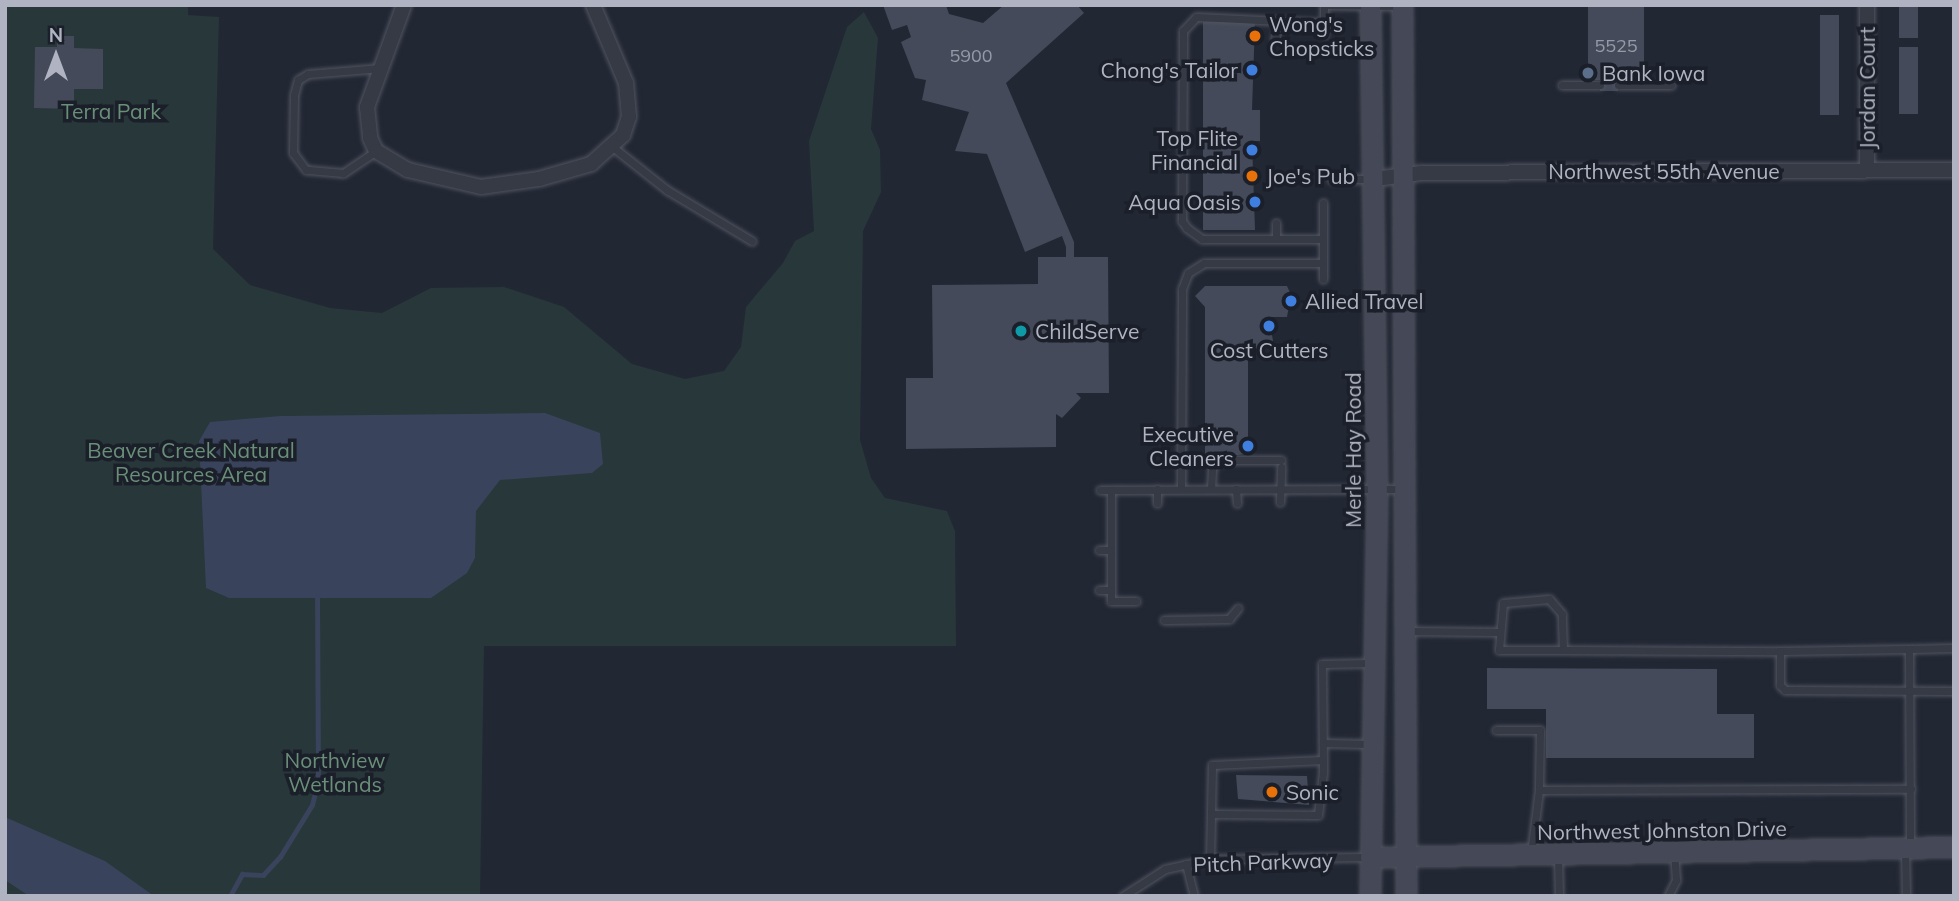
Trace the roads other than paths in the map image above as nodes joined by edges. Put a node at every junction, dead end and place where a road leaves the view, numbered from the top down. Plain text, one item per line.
1 (404, 5) edge
2 (593, 5) edge
3 (1326, 5) edge
4 (1402, 5) edge
5 (1867, 5) edge
6 (1370, 6) edge
7 (1281, 22) junction
8 (1324, 23) junction
9 (1324, 34) dead end
10 (1275, 38) dead end
11 (382, 68) junction
12 (1562, 85) dead end
13 (1600, 85) dead end
14 (1618, 85) dead end
15 (1671, 85) dead end
16 (614, 148) junction
17 (376, 151) junction
18 (1867, 170) junction
19 (1954, 170) edge
20 (1401, 174) junction
21 (1331, 179) dead end
22 (1375, 179) junction
23 (1323, 203) dead end
24 (1276, 223) dead end
25 (1276, 239) junction
26 (1323, 239) junction
27 (752, 241) dead end
28 (1323, 263) junction
29 (1323, 279) dead end
30 (1157, 489) junction
31 (1181, 489) junction
32 (1211, 489) junction
33 (1237, 489) junction
34 (1281, 489) junction
35 (1377, 489) junction
36 (1401, 489) junction
37 (1100, 490) dead end
38 (1111, 490) junction
39 (1237, 502) dead end
40 (1280, 502) dead end
41 (1157, 503) dead end
42 (1099, 550) dead end
43 (1111, 550) junction
44 (1099, 590) dead end
45 (1111, 590) junction
46 (1136, 601) dead end
47 (1238, 608) dead end
48 (1164, 620) dead end
49 (1405, 631) junction
50 (1499, 632) junction
51 (1954, 648) edge
52 (1909, 649) junction
53 (1563, 650) junction
54 (1780, 651) junction
55 (1371, 663) junction
56 (1910, 691) junction
57 (1954, 691) edge
58 (1496, 730) dead end
59 (1323, 743) junction
60 (1370, 744) junction
61 (1323, 760) junction
62 (1910, 789) junction
63 (1539, 790) junction
64 (1211, 814) junction
65 (1954, 847) edge
66 (1907, 848) junction
67 (1674, 852) junction
68 (1558, 854) junction
69 (1531, 855) junction
70 (1370, 857) junction
71 (1406, 857) junction
72 (1210, 859) junction
73 (1186, 864) junction
74 (1123, 896) edge
75 (1194, 896) edge
76 (1370, 896) edge
77 (1406, 896) edge
78 (1559, 896) edge
79 (1668, 896) edge
80 (1906, 896) edge

1 - 11 street
2 - 16 street
3 - 6 lane
3 - 8 lane
4 - 6 lane
4 - 20 main road
5 - 18 street, Jordan Court
6 - 22 main road, Merle Hay Road
7 - 8 lane
7 - 10 lane
7 - 25 lane
8 - 9 lane
11 - 17 street
11 - 17 lane
12 - 13 lane
14 - 15 lane
16 - 17 street
16 - 27 lane
18 - 19 street, Northwest 55th Avenue
18 - 20 street, Northwest 55th Avenue
20 - 22 street, Northwest 55th Avenue
20 - 36 main road
21 - 22 lane
22 - 35 main road, Merle Hay Road
23 - 26 lane
24 - 25 lane
25 - 26 lane
26 - 28 lane
28 - 29 lane
28 - 31 lane
30 - 31 lane
30 - 38 lane
30 - 41 lane
31 - 32 lane
32 - 33 lane
32 - 34 lane
33 - 34 lane
33 - 39 lane
34 - 35 lane
34 - 40 lane
35 - 36 lane
35 - 55 main road, Merle Hay Road
36 - 49 main road
37 - 38 lane
38 - 43 lane
42 - 43 lane
43 - 45 lane
44 - 45 lane
45 - 46 lane
47 - 48 lane
49 - 50 lane
49 - 71 main road
50 - 53 lane
50 - 53 lane
51 - 52 lane
52 - 54 lane
52 - 56 lane
53 - 54 lane
54 - 56 lane
55 - 59 lane
55 - 60 main road, Merle Hay Road
56 - 57 lane
56 - 62 lane
58 - 63 lane
59 - 60 lane
59 - 61 lane
60 - 70 main road, Merle Hay Road
61 - 64 lane
61 - 64 lane
62 - 63 lane
62 - 66 lane
63 - 69 lane
64 - 72 lane
65 - 66 main road, Northwest Johnston Drive
66 - 67 main road, Northwest Johnston Drive
66 - 80 lane
67 - 68 main road, Northwest Johnston Drive
67 - 79 lane
68 - 69 main road, Northwest Johnston Drive
68 - 78 lane
69 - 71 main road, Northwest Johnston Drive
70 - 71 main road, Northwest Johnston Drive
70 - 72 lane, Pitch Parkway
70 - 76 main road, Merle Hay Road
71 - 77 main road
72 - 73 lane, Pitch Parkway
73 - 74 lane, Pitch Parkway
73 - 75 lane

